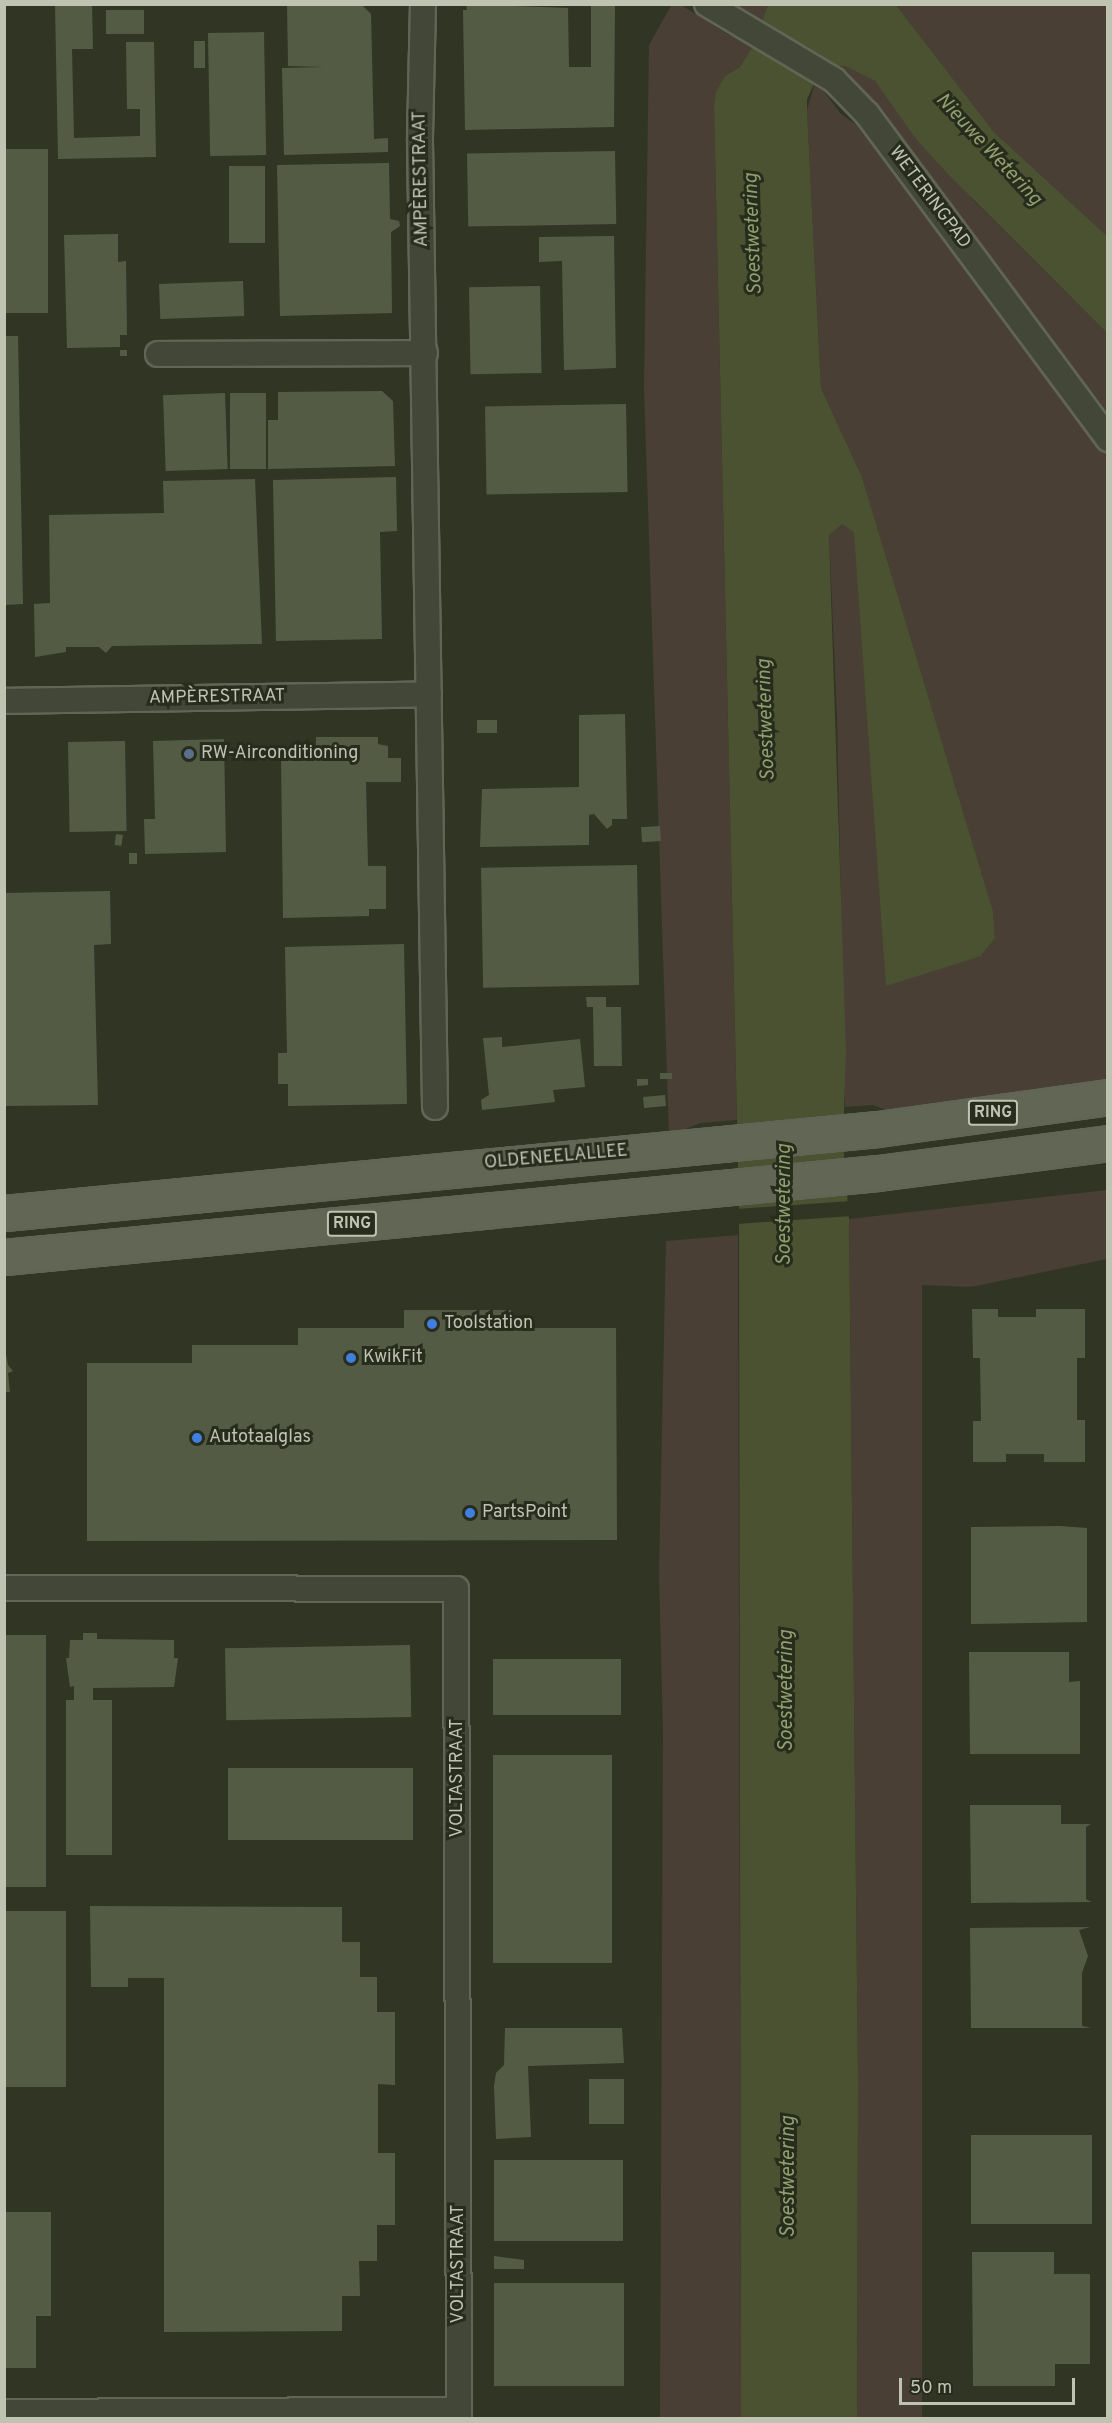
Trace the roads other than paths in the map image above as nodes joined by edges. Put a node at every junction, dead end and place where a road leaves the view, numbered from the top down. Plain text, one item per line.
1 (423, 4) edge
2 (707, 4) edge
3 (425, 353) junction
4 (158, 354) dead end
5 (1107, 439) edge
6 (429, 694) junction
7 (4, 702) edge
8 (1107, 1096) edge
9 (435, 1107) dead end
10 (1107, 1143) edge
11 (4, 1213) edge
12 (4, 1257) edge
13 (4, 1588) edge
14 (4, 2412) edge
15 (459, 2414) edge

1 - 3 street, AMPÈRESTRAAT
2 - 5 street, WETERINGPAD
3 - 4 street
3 - 6 street, AMPÈRESTRAAT
6 - 7 street, AMPÈRESTRAAT
6 - 9 street, AMPÈRESTRAAT
8 - 11 main road, OLDENEELALLEE / RING
10 - 12 main road, RING
13 - 15 street, VOLTASTRAAT
14 - 15 street

